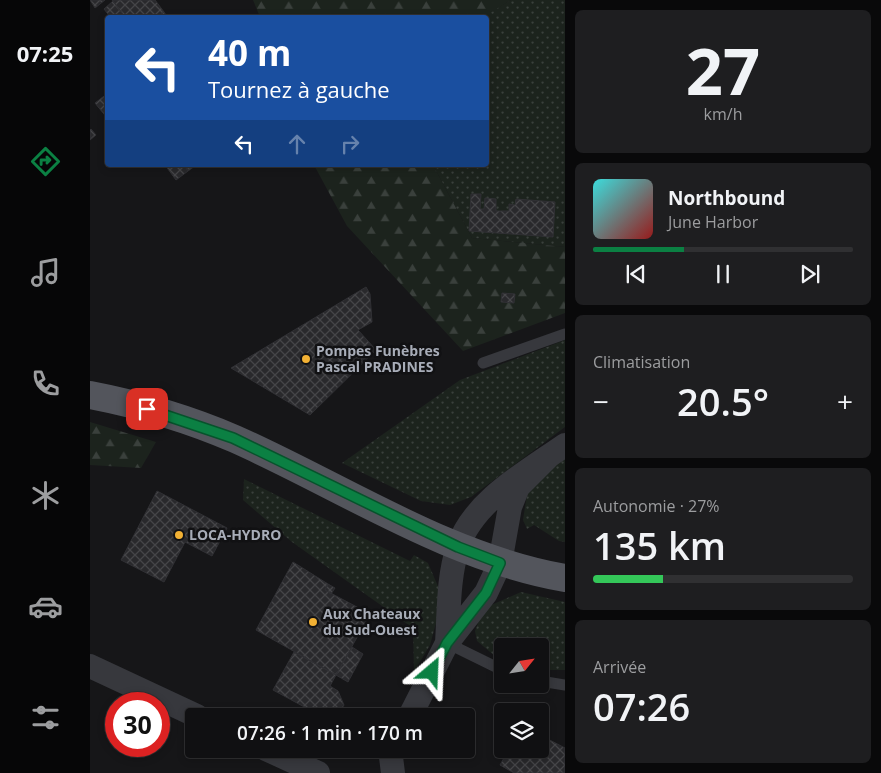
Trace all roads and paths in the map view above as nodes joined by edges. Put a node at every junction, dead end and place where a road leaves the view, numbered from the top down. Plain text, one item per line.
1 (565, 334) edge
2 (483, 363) dead end
3 (90, 395) edge
4 (556, 451) edge
5 (458, 547) junction
6 (500, 563) junction
7 (565, 578) edge
8 (447, 643) junction
9 (90, 666) edge
10 (494, 666) edge
11 (549, 682) edge
12 (565, 685) edge
13 (414, 708) edge
14 (185, 710) edge
15 (286, 758) edge
16 (391, 758) edge
17 (318, 773) edge
18 (393, 773) edge

1 - 2 lane
3 - 5 main road
4 - 5 street
4 - 6 street
5 - 6 main road
5 - 8 street
6 - 7 main road
6 - 8 street
8 - 10 lane
8 - 13 street
9 - 14 street
11 - 12 lane
15 - 17 street
16 - 18 street

